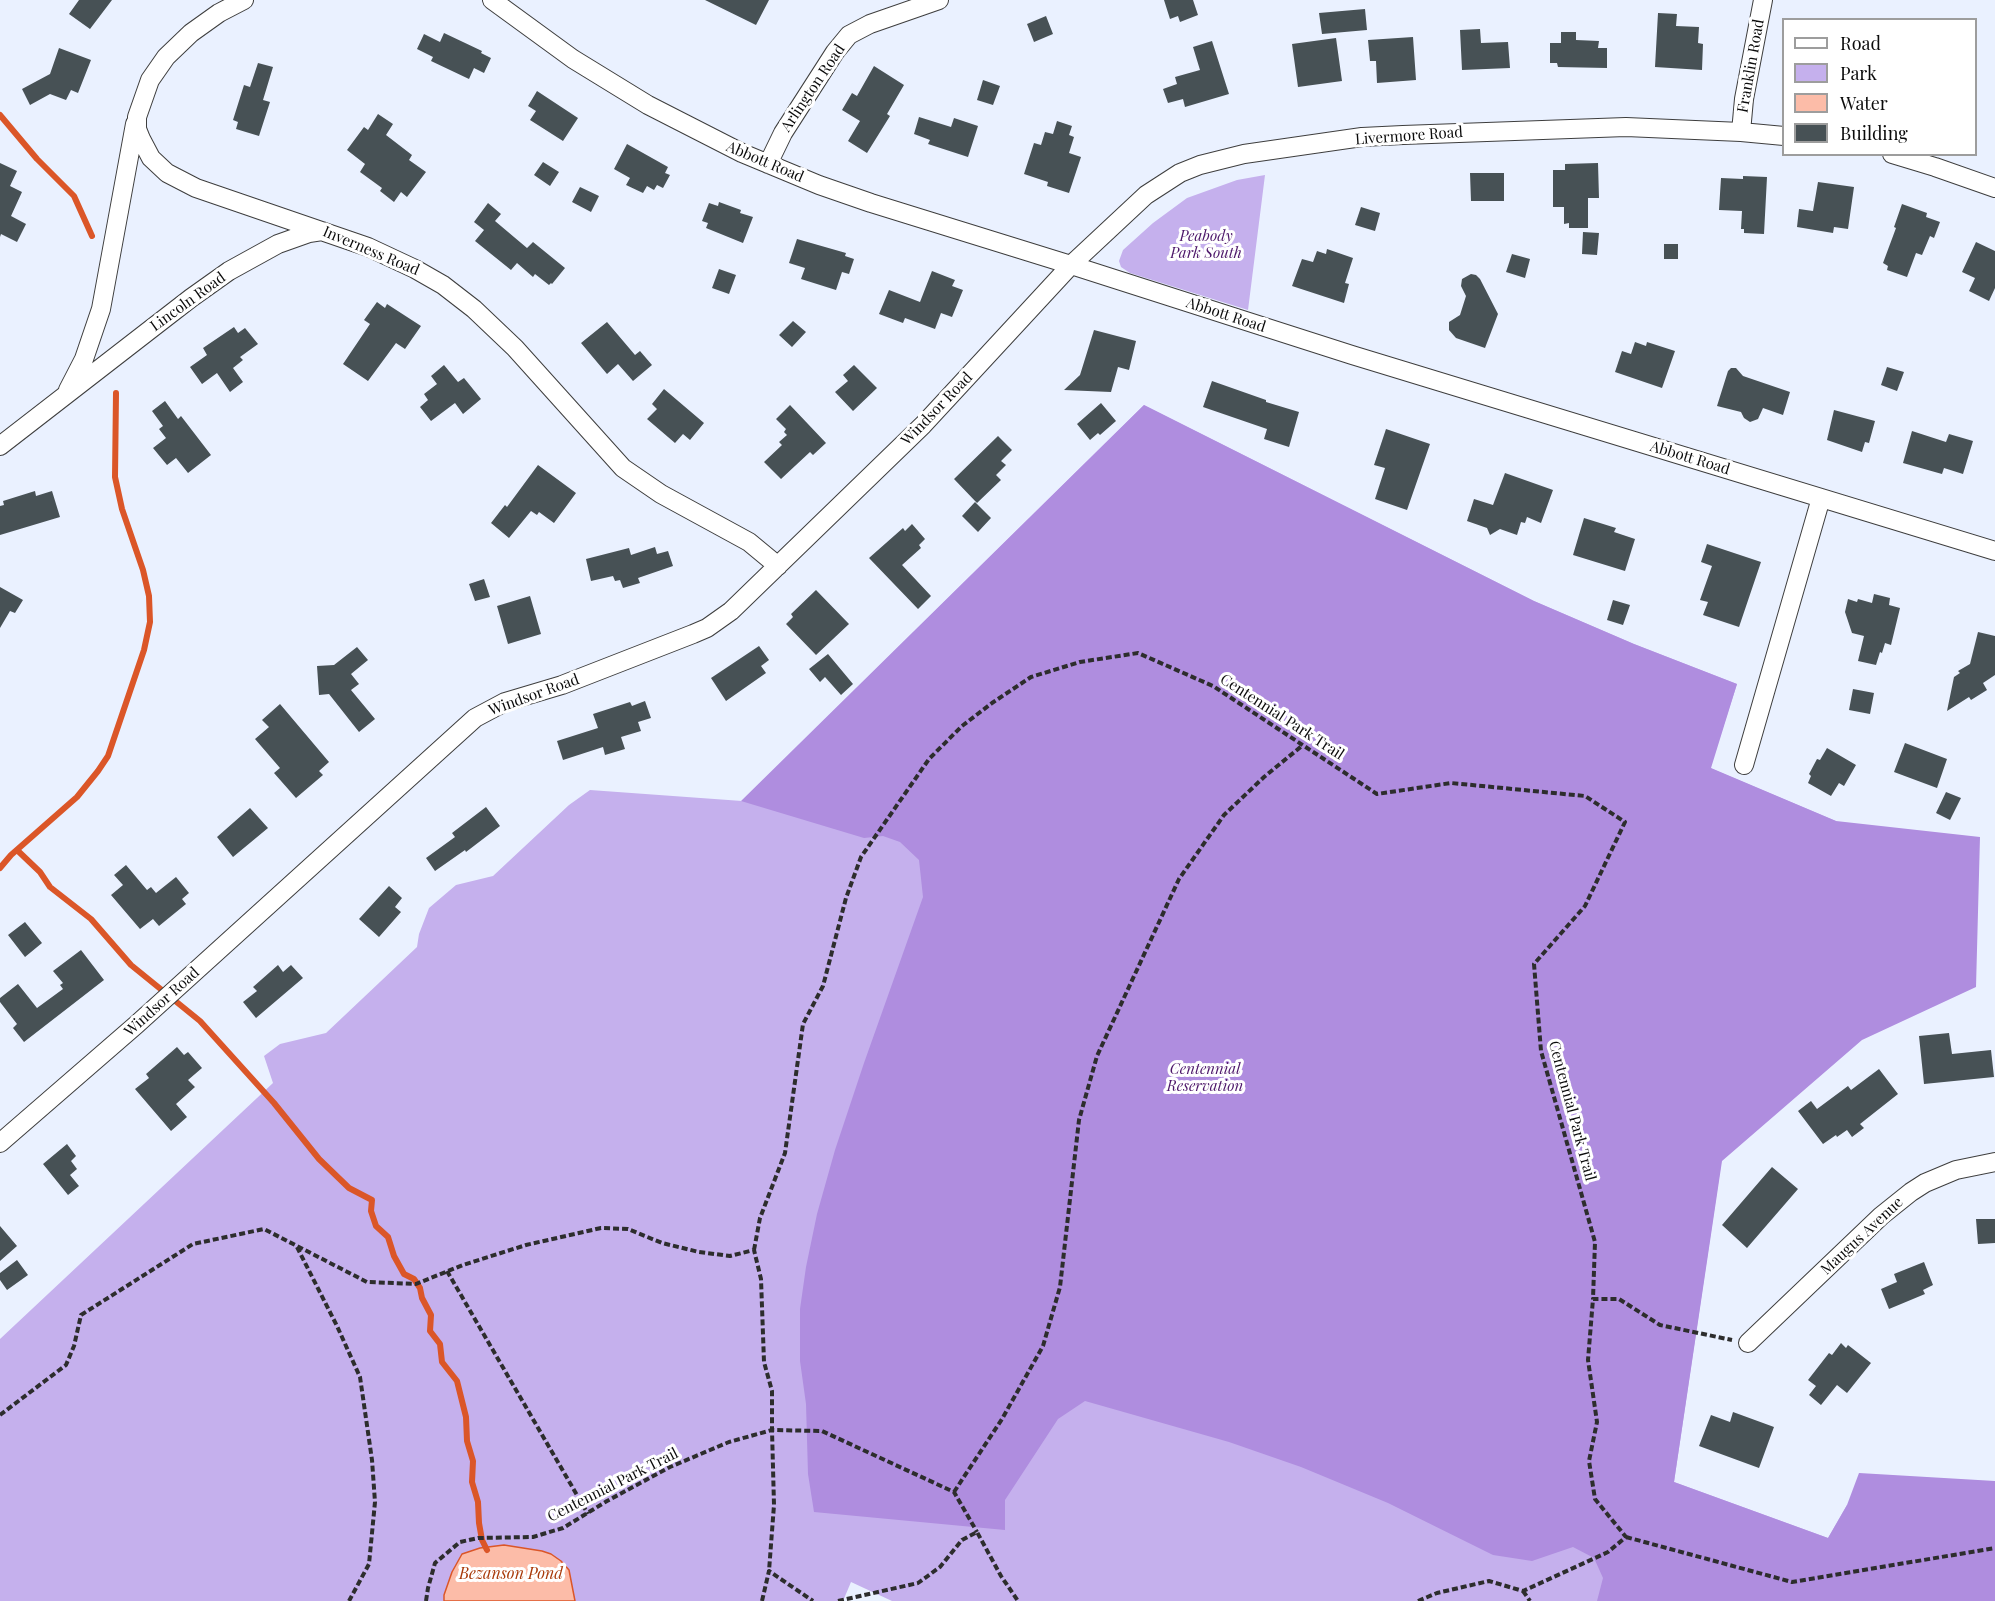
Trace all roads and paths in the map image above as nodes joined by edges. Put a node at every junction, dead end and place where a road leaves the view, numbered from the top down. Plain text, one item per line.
1 (244, 0) edge
2 (480, 0) edge
3 (492, 0) edge
4 (939, 0) edge
5 (1763, 0) edge
6 (513, 16) junction
7 (137, 117) junction
8 (1741, 132) junction
9 (1782, 136) edge
10 (1899, 156) edge
11 (768, 164) junction
12 (1995, 188) edge
13 (324, 231) junction
14 (1071, 265) junction
15 (65, 395) junction
16 (0, 446) edge
17 (1821, 498) junction
18 (1995, 551) edge
19 (778, 566) junction
20 (1303, 745) junction
21 (1744, 765) dead end
22 (0, 1143) edge
23 (1995, 1162) edge
24 (297, 1246) junction
25 (754, 1250) junction
26 (447, 1271) junction
27 (1593, 1299) junction
28 (1748, 1343) joint
29 (0, 1414) edge
30 (772, 1430) junction
31 (954, 1492) junction
32 (588, 1514) junction
33 (977, 1532) junction
34 (1626, 1537) junction
35 (1995, 1548) edge
36 (769, 1571) junction
37 (1523, 1591) junction
38 (349, 1601) edge
39 (426, 1601) edge
40 (762, 1601) edge
41 (813, 1601) edge
42 (838, 1601) edge
43 (1018, 1601) edge
44 (1418, 1601) edge
45 (1530, 1601) edge

1 - 7 street
2 - 6 street
3 - 6 street, Abbott Road
4 - 11 street, Arlington Road
5 - 8 street, Franklin Road
6 - 11 street, Abbott Road
7 - 13 street, Inverness Road
7 - 15 street, Lincoln Road
8 - 9 street, Livermore Road
8 - 14 street, Livermore Road
10 - 12 street
11 - 14 street, Abbott Road
13 - 15 street, Lincoln Road
13 - 19 street, Inverness Road
14 - 17 street, Abbott Road
14 - 19 street, Windsor Road
15 - 16 street, Lincoln Road
17 - 18 street, Abbott Road
17 - 21 street
19 - 22 street, Windsor Road
20 - 25 path, Centennial Park Trail
20 - 27 path, Centennial Park Trail
20 - 31 path
23 - 28 street, Maugus Avenue
24 - 26 path
24 - 29 path
24 - 38 path
25 - 26 path
25 - 30 path, Centennial Park Trail
26 - 32 path
27 - 28 path
27 - 34 path
30 - 31 path
30 - 32 path, Centennial Park Trail
30 - 36 path, Centennial Park Trail
31 - 33 path
32 - 39 path, Centennial Park Trail
33 - 42 path
33 - 43 path
34 - 35 path
34 - 37 path
36 - 40 path, Centennial Park Trail
36 - 41 path
37 - 44 path
37 - 45 path

